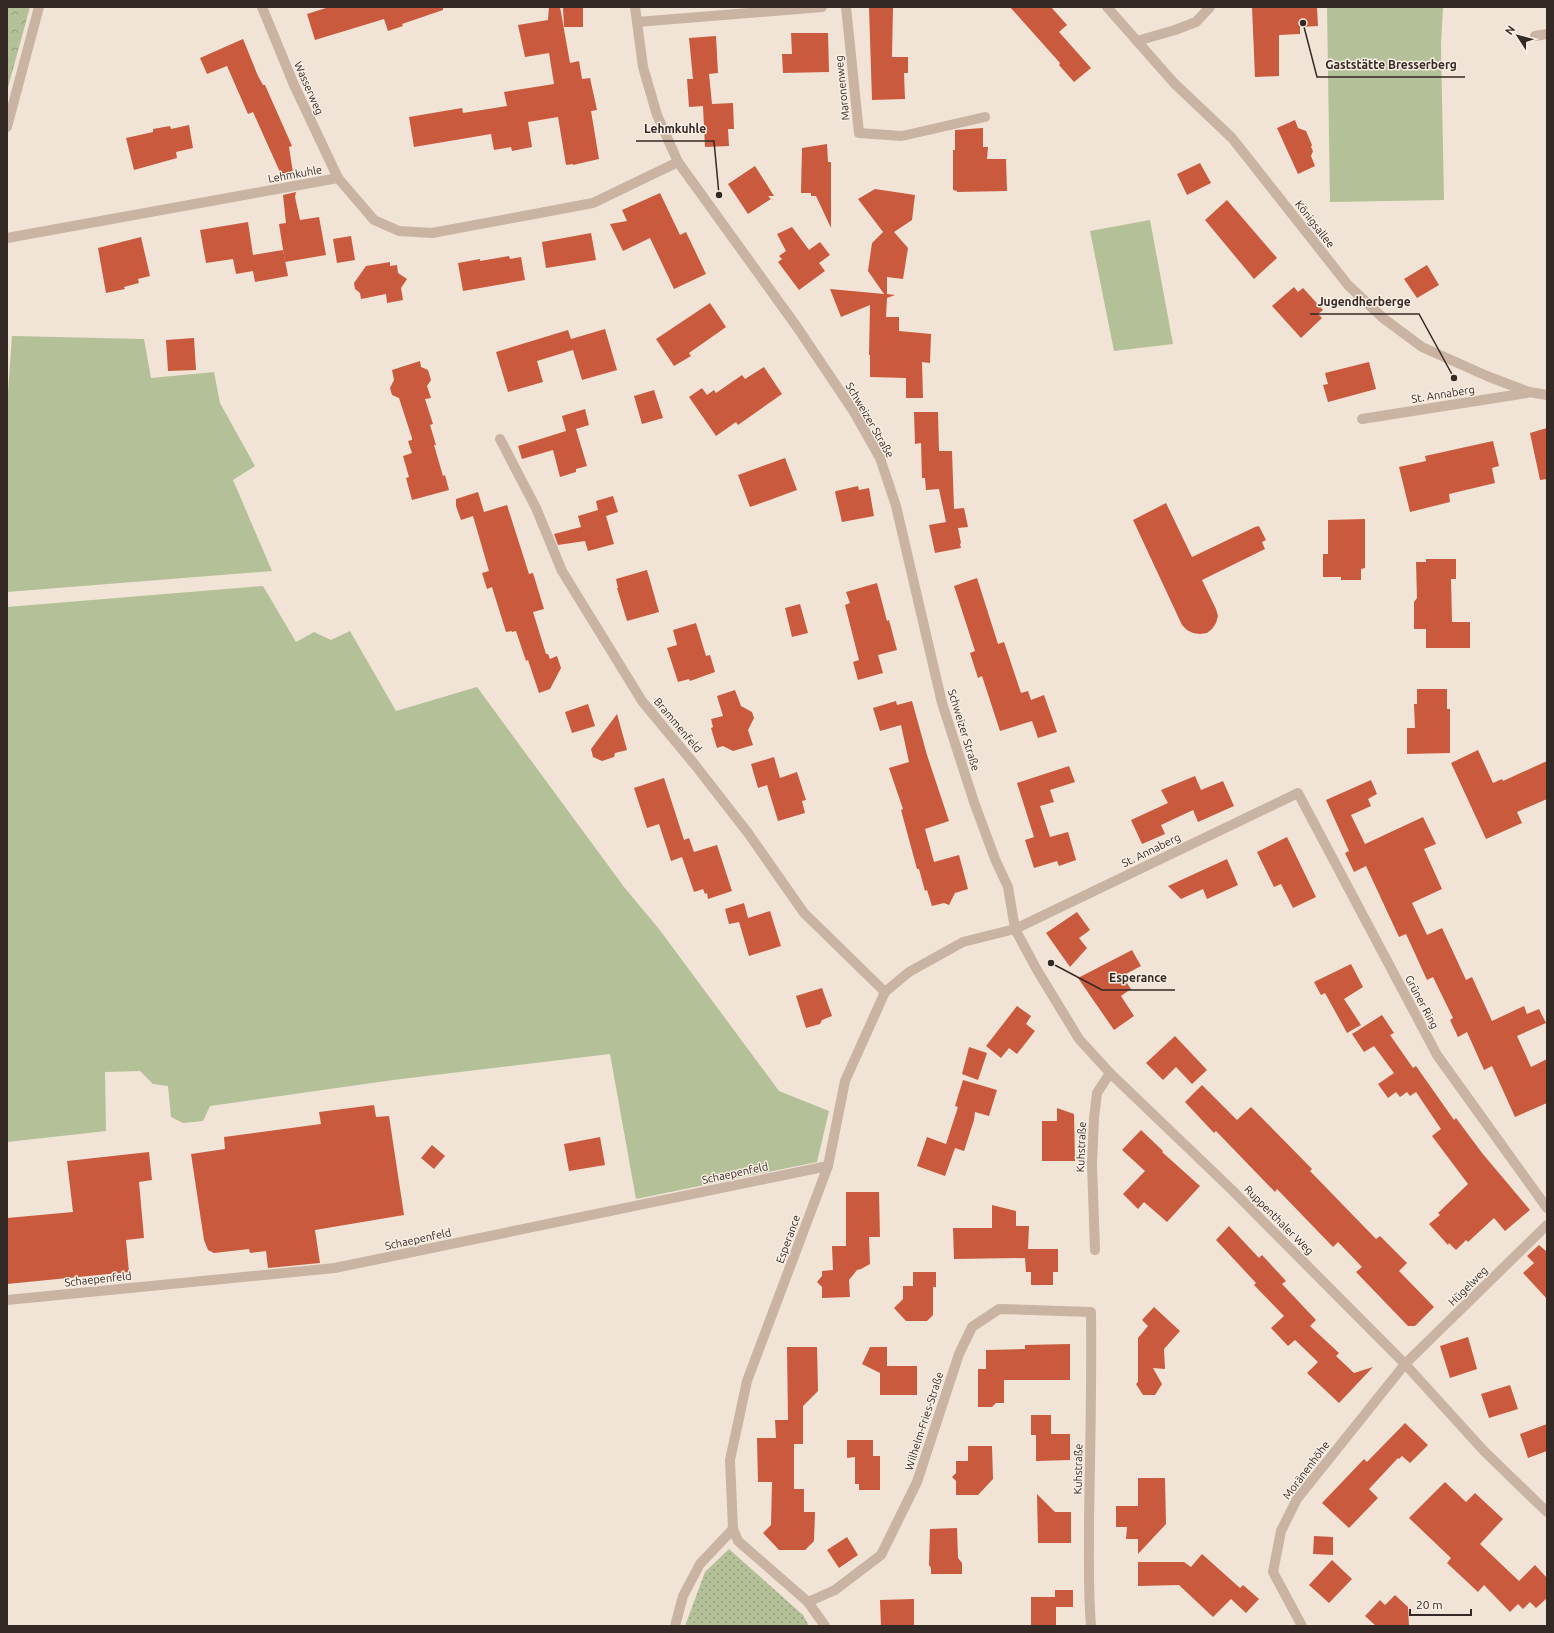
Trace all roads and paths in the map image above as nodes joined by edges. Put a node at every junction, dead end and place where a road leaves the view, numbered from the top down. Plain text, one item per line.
1 (39, 7) edge
2 (262, 7) edge
3 (635, 7) edge
4 (822, 7) edge
5 (846, 7) edge
6 (1107, 7) edge
7 (1210, 7) edge
8 (638, 22) junction
9 (1547, 34) edge
10 (1536, 36) dead end
11 (1137, 41) junction
12 (985, 116) dead end
13 (7, 128) edge
14 (678, 162) junction
15 (338, 178) junction
16 (7, 238) edge
17 (1529, 392) junction
18 (1547, 395) edge
19 (1362, 420) dead end
20 (500, 440) dead end
21 (1298, 793) joint
22 (1015, 930) junction
23 (885, 992) junction
24 (1110, 1073) junction
25 (828, 1166) junction
26 (1547, 1208) edge
27 (1547, 1225) edge
28 (1095, 1250) dead end
29 (7, 1300) edge
30 (1091, 1312) joint
31 (1405, 1364) junction
32 (1547, 1512) edge
33 (733, 1529) junction
34 (808, 1602) junction
35 (675, 1626) edge
36 (825, 1626) edge
37 (1091, 1626) edge
38 (1302, 1626) edge

1 - 13 street
2 - 15 street, Wasserweg
3 - 8 street, Schweizer Straße
4 - 8 street
5 - 12 street, Maronenweg
6 - 11 street, Königsallee
7 - 11 street
8 - 14 street, Schweizer Straße
9 - 10 street
11 - 17 street, Königsallee
14 - 15 street, Lehmkuhle
14 - 22 street, Schweizer Straße
15 - 16 street, Lehmkuhle
17 - 18 street, Königsallee
17 - 19 street, St. Annaberg
20 - 23 street, Brammenfeld
21 - 22 street, St. Annaberg
21 - 26 street, Grüner Ring
22 - 23 street, Esperance
22 - 24 street, Ruppenthaler Weg
23 - 25 street, Esperance
24 - 28 street, Kuhstraße
24 - 31 street, Ruppenthaler Weg
25 - 29 street, Schaepenfeld
25 - 33 street, Esperance
27 - 31 street, Hügelweg
30 - 34 street, Wilhelm-Fries-Straße
30 - 37 street, Kuhstraße
31 - 32 street, Ruppenthaler Weg
31 - 38 street, Moränenhöhe
33 - 34 street
33 - 35 street
34 - 36 street

